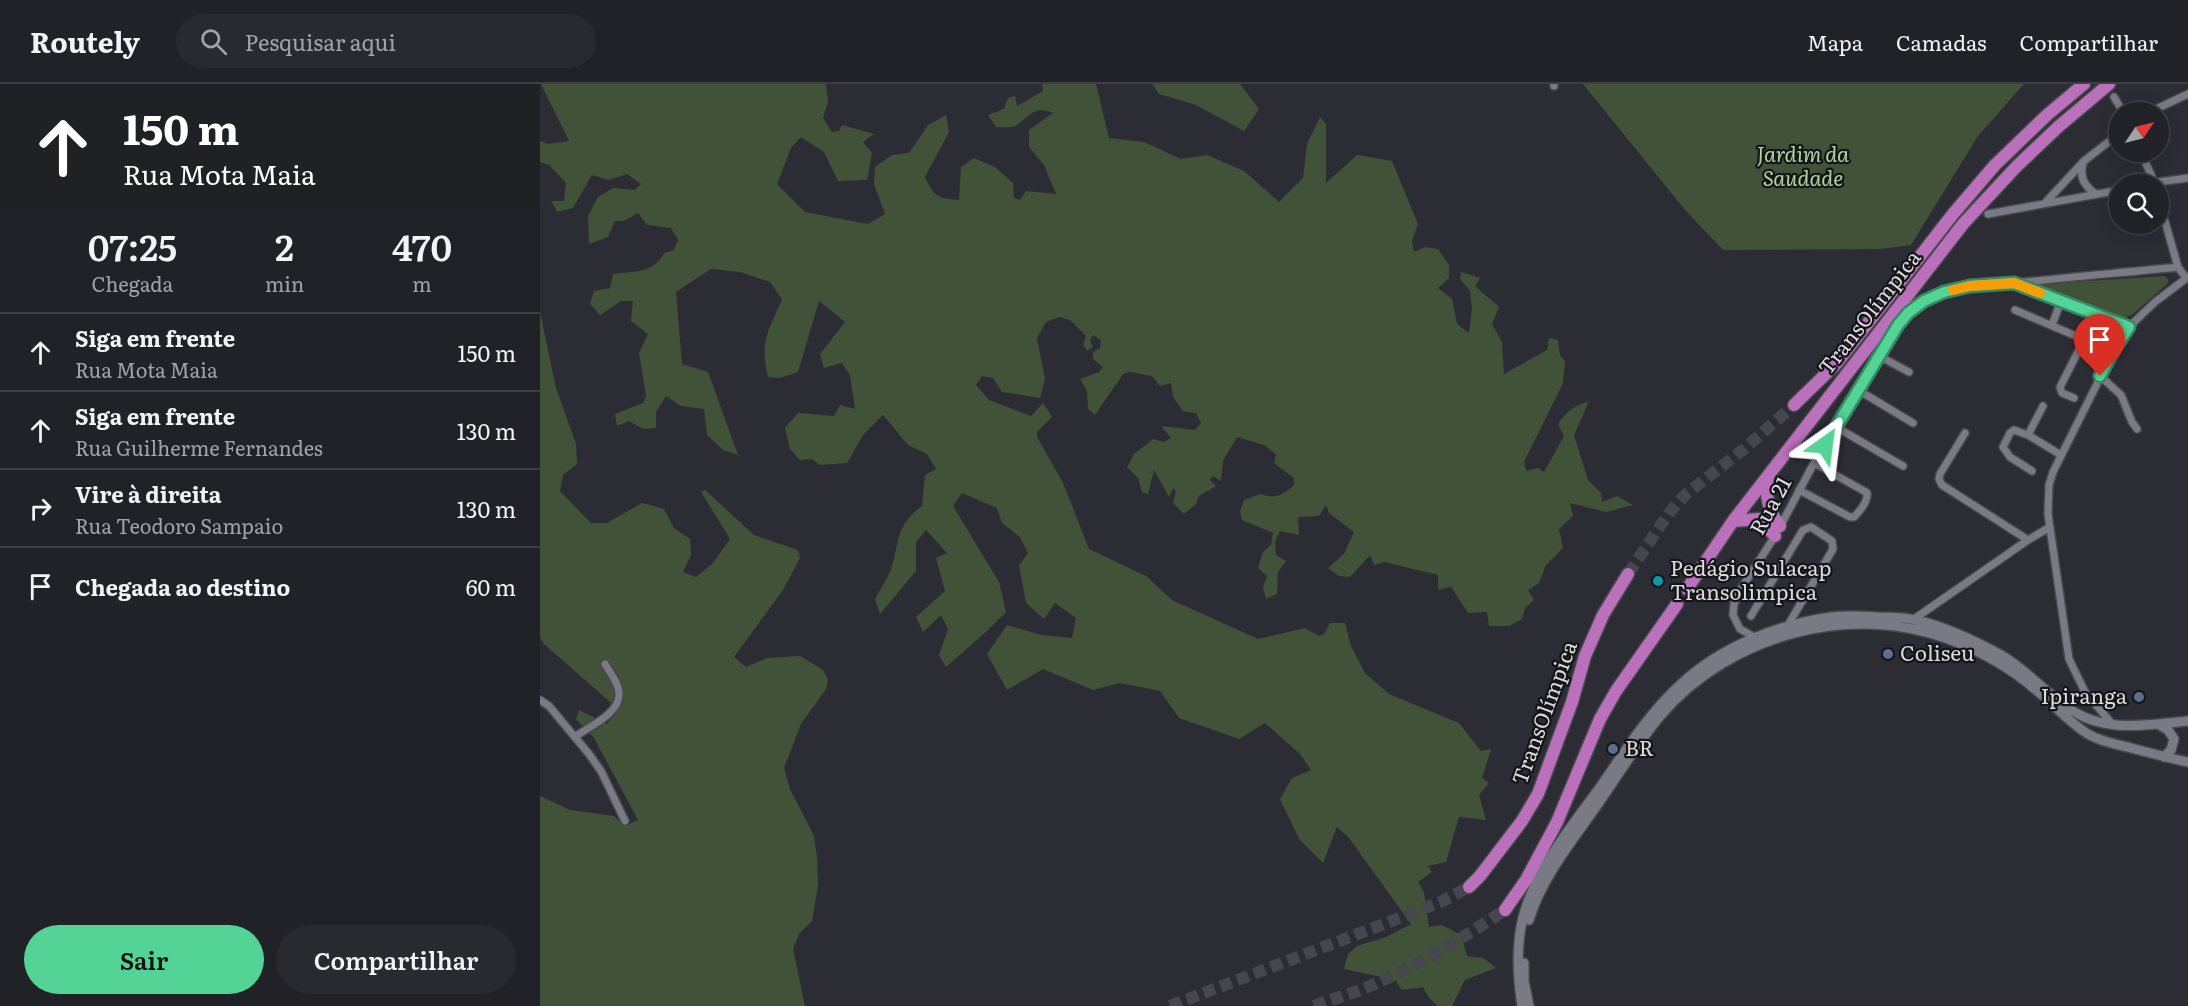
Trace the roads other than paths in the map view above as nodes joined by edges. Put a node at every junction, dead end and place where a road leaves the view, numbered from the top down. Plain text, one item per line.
1 (2084, 84) edge
2 (2117, 84) edge
3 (2106, 87) edge
4 (2188, 94) edge
5 (2114, 97) dead end
6 (2117, 102) edge
7 (2169, 103) edge
8 (2109, 142) edge
9 (2084, 161) junction
10 (2188, 178) edge
11 (2169, 181) edge
12 (2109, 192) edge
13 (2096, 194) junction
14 (2046, 202) junction
15 (1988, 214) dead end
16 (2169, 234) edge
17 (2178, 267) junction
18 (2187, 277) edge
19 (2014, 283) junction
20 (2061, 301) junction
21 (2015, 310) dead end
22 (2052, 325) junction
23 (2129, 327) junction
24 (1879, 356) junction
25 (1909, 372) dead end
26 (2100, 376) junction
27 (1858, 390) junction
28 (2074, 398) dead end
29 (1794, 405) tunnel mouth
30 (2043, 406) dead end
31 (1913, 423) dead end
32 (1836, 427) junction
33 (2137, 429) dead end
34 (1965, 433) dead end
35 (2028, 435) junction
36 (2061, 455) junction
37 (1814, 463) junction
38 (1903, 466) dead end
39 (2032, 471) dead end
40 (1768, 476) junction
41 (1799, 490) junction
42 (1733, 521) junction
43 (2050, 527) junction
44 (1777, 531) junction
45 (2028, 540) junction
46 (1628, 574) tunnel mouth
47 (1687, 588) dead end
48 (1677, 604) dead end
49 (1751, 616) dead end
50 (1914, 619) junction
51 (1788, 625) junction
52 (1756, 638) junction
53 (605, 664) dead end
54 (540, 700) edge
55 (2188, 721) edge
56 (2158, 723) junction
57 (2114, 726) junction
58 (575, 737) junction
59 (2164, 757) junction
60 (2188, 762) edge
61 (625, 821) dead end
62 (1469, 887) tunnel mouth
63 (1505, 910) tunnel mouth
64 (1522, 1006) edge
65 (1529, 1006) edge

1 - 29 highway, TransOlímpica
2 - 3 highway
3 - 40 highway, TransOlímpica
4 - 7 street
5 - 6 street
8 - 9 street
9 - 13 street
9 - 14 street
10 - 11 street
12 - 13 street
13 - 14 street
14 - 15 street
16 - 17 street
17 - 18 street
17 - 19 street, Rua 21
18 - 23 street
19 - 20 street
19 - 24 street, Rua 21
20 - 22 street
20 - 23 street
21 - 22 street
22 - 28 street
23 - 26 street
24 - 25 street
24 - 27 street, Rua 21
26 - 33 street
26 - 36 street
27 - 31 street
27 - 32 street, Rua 21
30 - 35 street
32 - 37 street, Rua 21
32 - 38 street
34 - 45 street
35 - 36 street
35 - 39 street
36 - 43 street
37 - 41 street, Rua 21
37 - 41 street
40 - 42 highway, TransOlímpica
40 - 44 highway
41 - 44 street, Rua 21
42 - 44 highway
42 - 47 highway, TransOlímpica
43 - 45 street
43 - 57 street
44 - 52 street, Rua 21
45 - 50 street
46 - 62 highway, TransOlímpica
48 - 63 highway
49 - 51 street
50 - 51 main road
50 - 57 main road
51 - 52 main road
52 - 64 main road
53 - 58 street
54 - 58 street
55 - 56 main road
56 - 57 main road
56 - 59 main road
58 - 61 street
59 - 60 main road
59 - 65 main road

